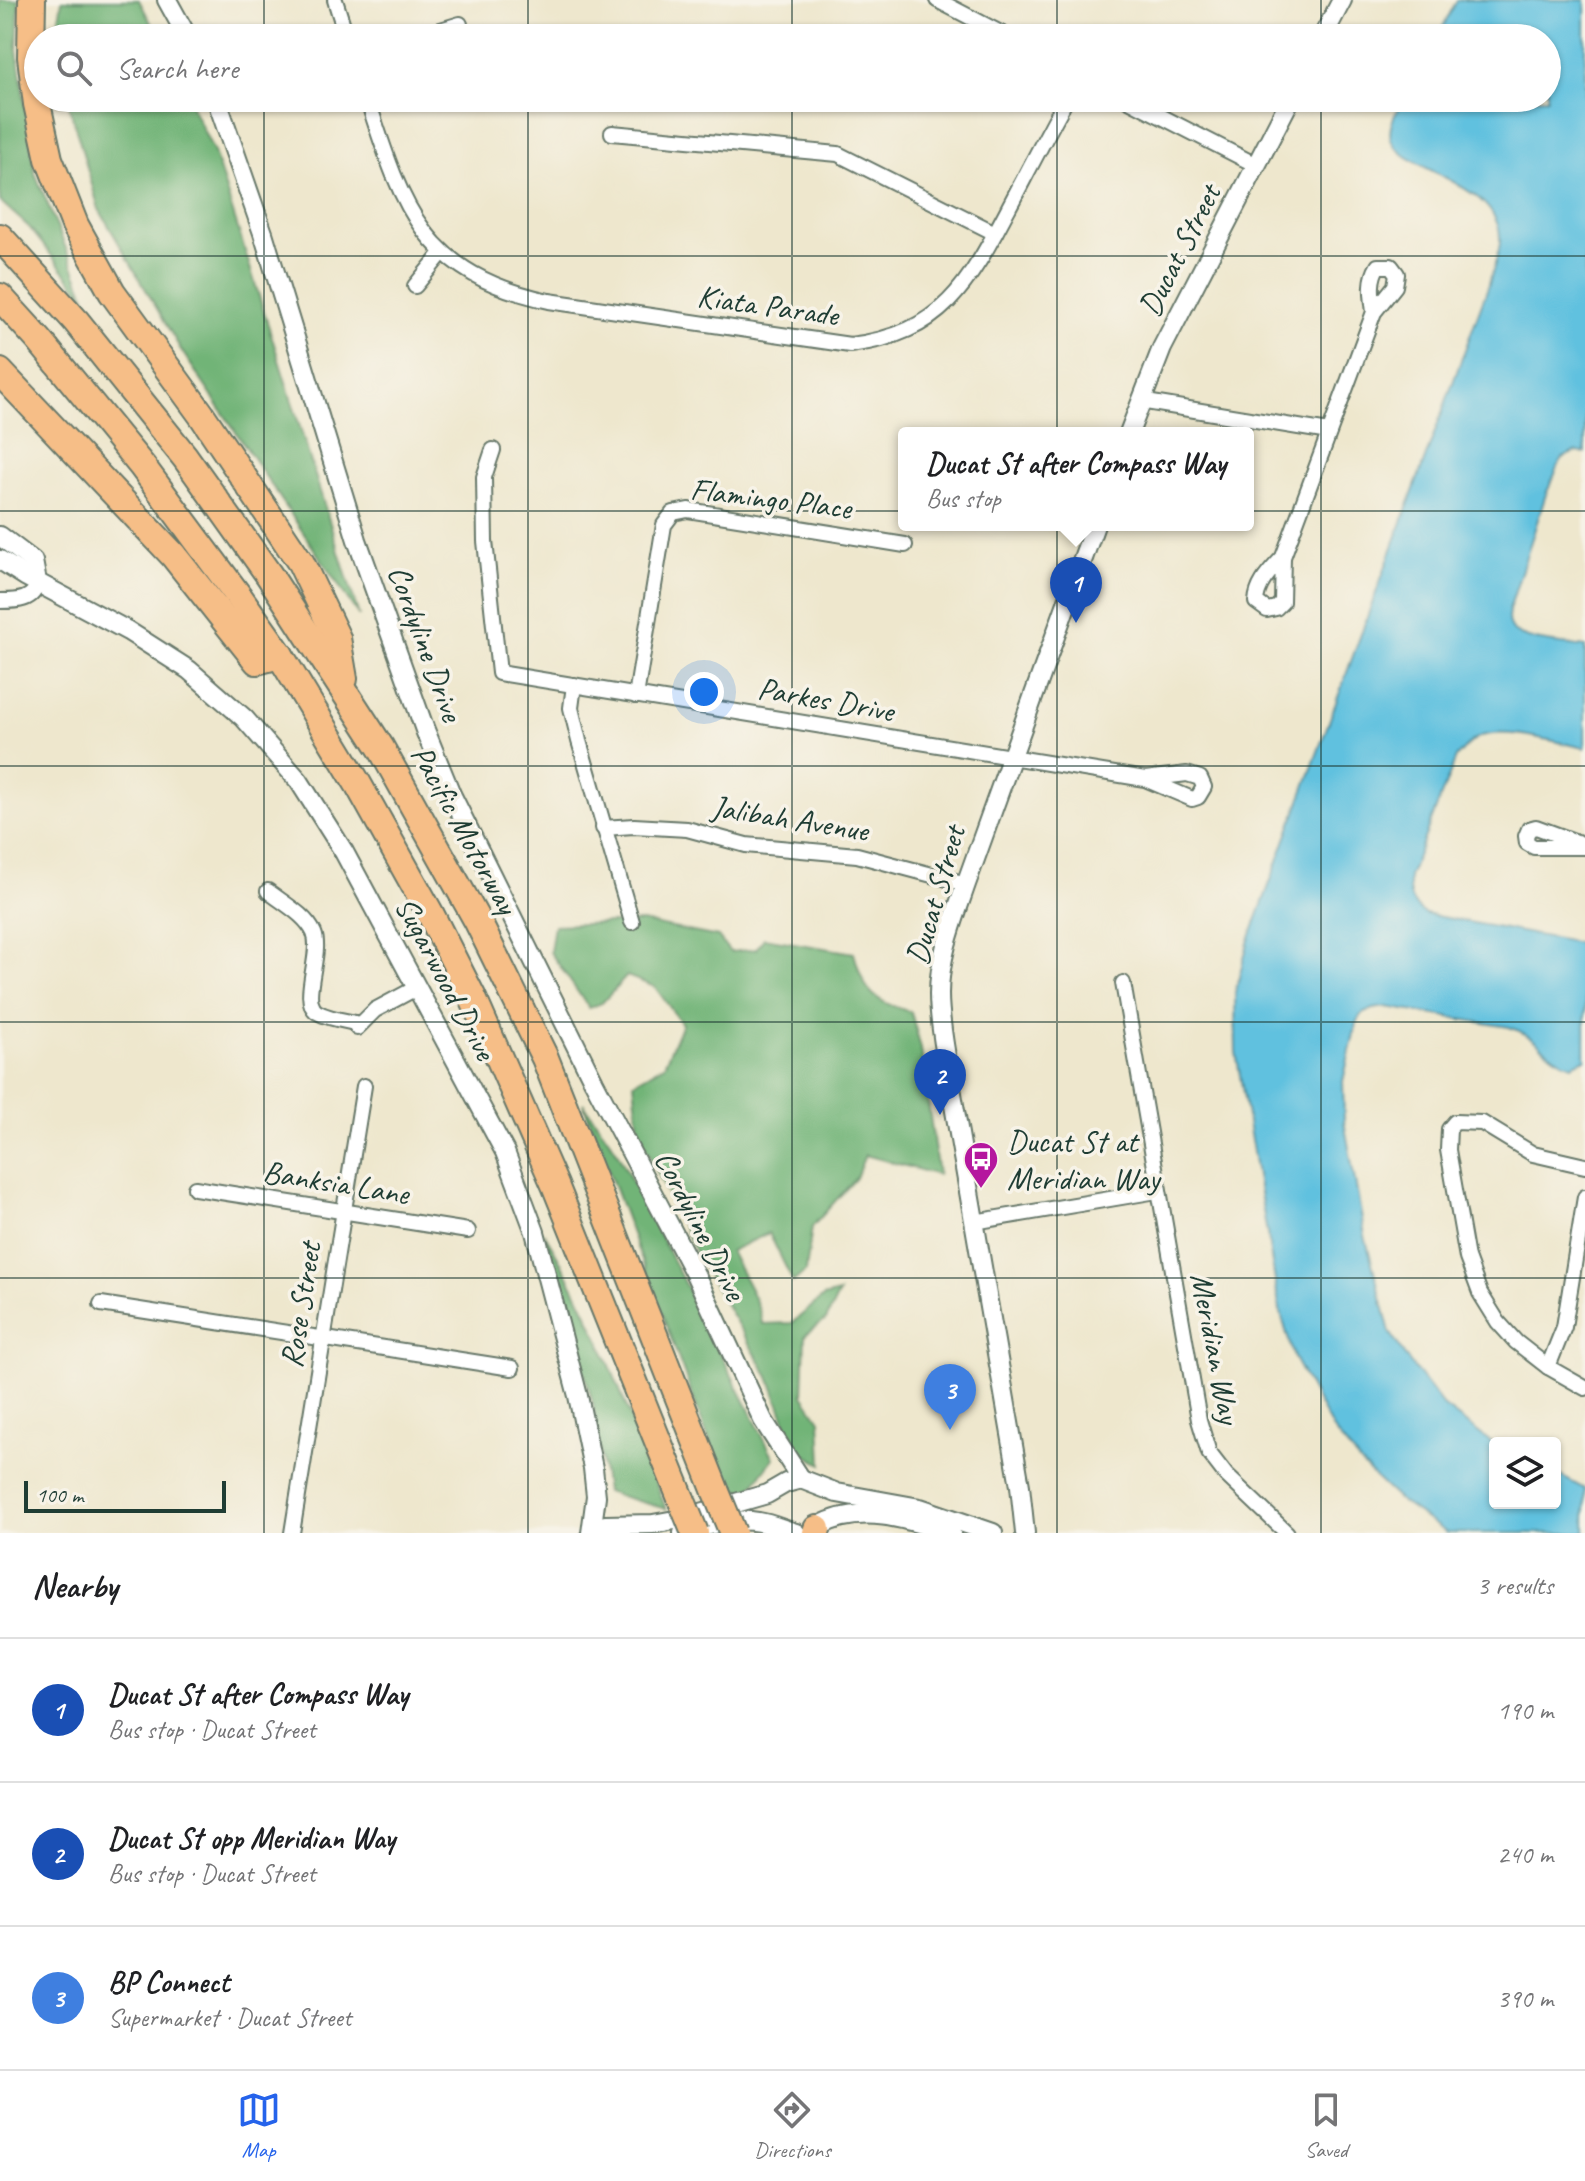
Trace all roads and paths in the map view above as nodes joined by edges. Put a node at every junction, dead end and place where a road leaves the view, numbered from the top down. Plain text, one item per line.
1 (32, 0) edge
2 (167, 0) edge
3 (335, 0) edge
4 (937, 0) edge
5 (1342, 0) edge
6 (32, 24) edge
7 (180, 24) edge
8 (343, 24) edge
9 (983, 24) edge
10 (1329, 24) edge
11 (39, 112) edge
12 (221, 112) edge
13 (372, 112) edge
14 (1060, 112) edge
15 (1152, 112) edge
16 (1284, 112) edge
17 (612, 133) dead end
18 (1256, 165) junction
19 (995, 233) junction
20 (0, 237) edge
21 (442, 253) junction
22 (415, 286) dead end
23 (0, 297) edge
24 (1374, 312) dead end
25 (0, 372) edge
26 (1140, 401) junction
27 (1131, 427) edge
28 (1329, 432) junction
29 (493, 450) dead end
30 (1093, 531) edge
31 (0, 536) edge
32 (905, 545) dead end
33 (1283, 557) dead end
34 (0, 560) edge
35 (37, 582) junction
36 (0, 601) edge
37 (280, 655) junction
38 (574, 685) junction
39 (346, 691) junction
40 (636, 696) junction
41 (1011, 758) junction
42 (1145, 779) dead end
43 (603, 828) junction
44 (966, 884) junction
45 (268, 891) dead end
46 (632, 922) dead end
47 (1123, 983) dead end
48 (418, 987) junction
49 (364, 1086) dead end
50 (1585, 1166) edge
51 (195, 1188) dead end
52 (1157, 1191) junction
53 (1585, 1197) edge
54 (342, 1212) junction
55 (974, 1222) junction
56 (468, 1231) dead end
57 (101, 1304) dead end
58 (323, 1337) junction
59 (1548, 1367) junction
60 (512, 1368) dead end
61 (1581, 1385) edge
62 (808, 1482) junction
63 (812, 1531) edge
64 (292, 1533) edge
65 (592, 1533) edge
66 (683, 1533) edge
67 (695, 1533) edge
68 (733, 1533) edge
69 (951, 1533) edge
70 (993, 1533) edge
71 (1025, 1533) edge
72 (1287, 1533) edge

1 - 6 highway
2 - 7 street
3 - 8 street
4 - 9 street
5 - 10 street
11 - 39 highway
12 - 62 street, Cordyline Drive
13 - 21 street, Kiata Parade
14 - 19 street, Kiata Parade
15 - 18 street
16 - 18 street, Ducat Street
17 - 19 street
18 - 26 street, Ducat Street
19 - 21 street, Kiata Parade
20 - 39 highway, Pacific Motorway
21 - 22 street
23 - 37 highway
24 - 28 street
25 - 37 highway
26 - 27 street, Ducat Street
26 - 28 street
28 - 33 street
29 - 38 street, Parkes Drive
30 - 41 street, Ducat Street
31 - 35 street
32 - 40 street, Flamingo Place
34 - 35 street, Sugarwood Drive
35 - 36 street
35 - 48 street, Sugarwood Drive
37 - 67 highway, bridge
38 - 40 street, Parkes Drive
38 - 43 street
39 - 68 highway, Pacific Motorway, bridge
40 - 41 street, Parkes Drive
41 - 42 street, Parkes Drive
41 - 44 street, Ducat Street
43 - 44 street, Jalibah Avenue
43 - 46 street
44 - 55 street, Ducat Street
45 - 48 street
47 - 52 street, Meridian Way
48 - 65 street, Sugarwood Drive
49 - 54 street, Rose Street
50 - 59 street
51 - 54 street, Banksia Lane
52 - 55 street
52 - 72 street, Meridian Way
53 - 59 street
54 - 56 street, Banksia Lane
54 - 58 street, Rose Street
55 - 71 street, Ducat Street
57 - 58 street
58 - 60 street
58 - 64 street, Rose Street
59 - 61 street
62 - 63 street
62 - 65 street
62 - 70 street
63 - 66 street
63 - 69 street

